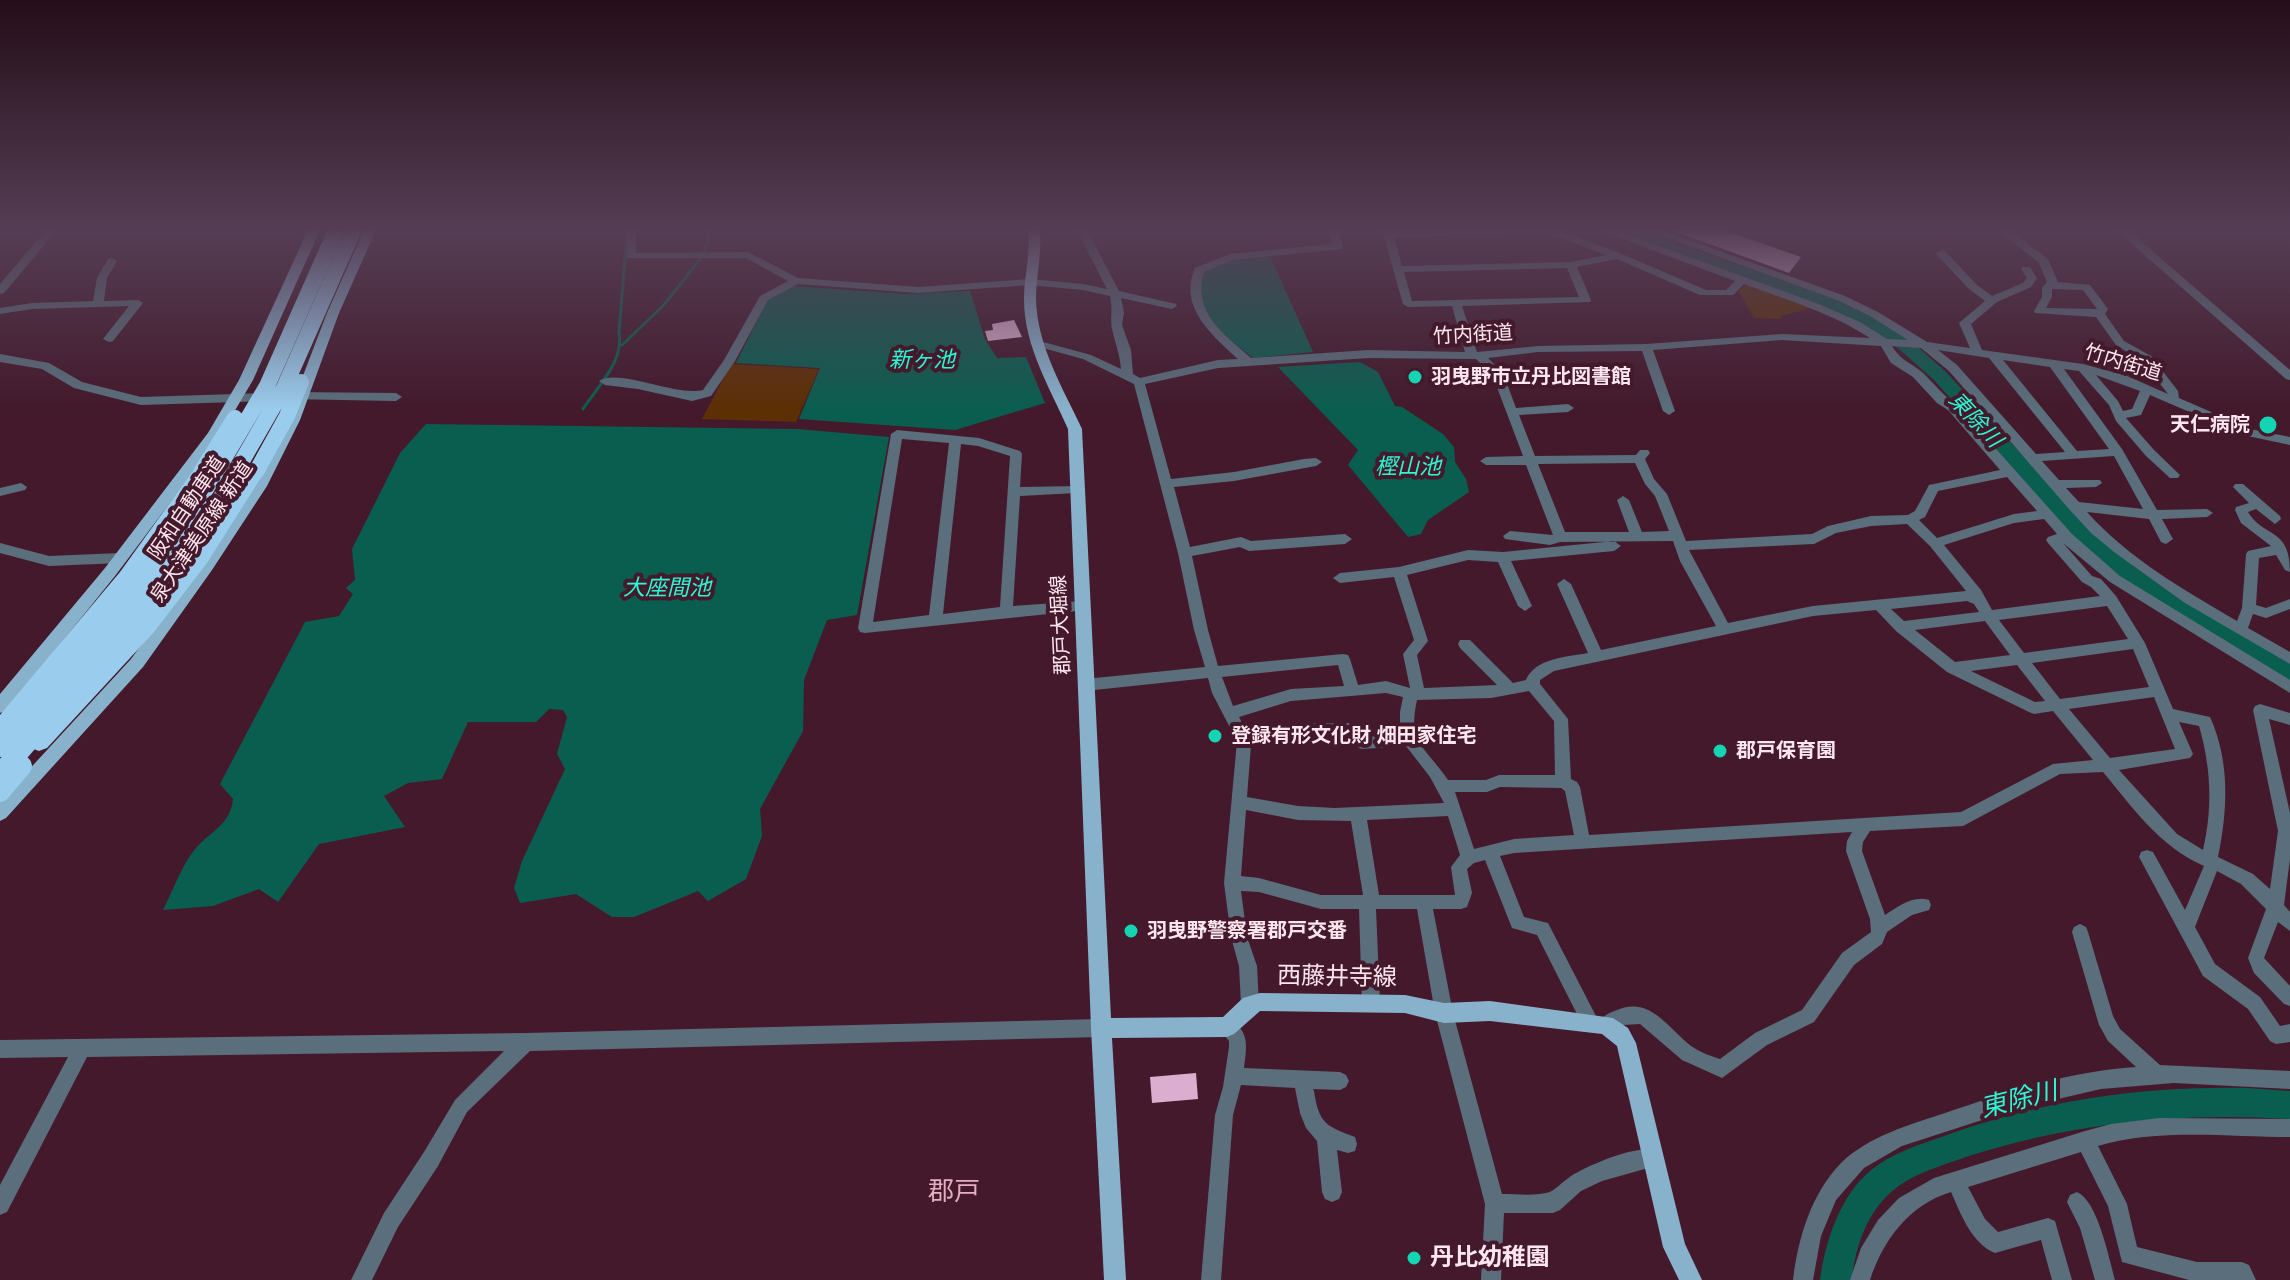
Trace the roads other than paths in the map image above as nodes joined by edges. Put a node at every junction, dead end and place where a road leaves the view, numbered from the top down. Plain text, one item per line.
1 (100, 290) edge
2 (286, 290) edge
3 (304, 290) edge
4 (309, 290) edge
5 (328, 290) edge
6 (343, 290) edge
7 (780, 290) edge
8 (1031, 290) edge
9 (1085, 290) edge
10 (1113, 290) edge
11 (1193, 290) edge
12 (1404, 290) edge
13 (1582, 290) edge
14 (1696, 290) edge
15 (1732, 290) edge
16 (1768, 290) edge
17 (1818, 290) edge
18 (1980, 290) edge
19 (2010, 290) edge
20 (2048, 290) edge
21 (2088, 290) edge
22 (2190, 290) edge
23 (1115, 294) junction
24 (1991, 300) junction
25 (1456, 303) junction
26 (98, 304) junction
27 (1172, 306) dead end
28 (321, 308) junction
29 (0, 311) edge
30 (2099, 314) junction
31 (109, 339) dead end
32 (1886, 342) junction
33 (1036, 343) junction
34 (1920, 345) junction
35 (1646, 347) junction
36 (1977, 352) junction
37 (1991, 353) junction
38 (1475, 356) junction
39 (0, 358) edge
40 (1248, 362) junction
41 (2053, 362) junction
42 (2083, 368) junction
43 (1127, 374) junction
44 (2290, 376) edge
45 (605, 381) dead end
46 (1139, 382) junction
47 (2147, 389) junction
48 (302, 396) junction
49 (396, 397) dead end
50 (235, 398) junction
51 (2173, 399) junction
52 (1568, 408) dead end
53 (1669, 411) dead end
54 (1512, 412) junction
55 (2119, 415) junction
56 (956, 439) junction
57 (2290, 441) edge
58 (2118, 452) junction
59 (2074, 455) junction
60 (2033, 458) junction
61 (1531, 460) junction
62 (1486, 461) dead end
63 (1316, 462) dead end
64 (2010, 472) junction
65 (2174, 475) dead end
66 (2096, 483) dead end
67 (1165, 484) junction
68 (2055, 484) junction
69 (21, 487) dead end
70 (2239, 487) dead end
71 (1076, 489) junction
72 (0, 492) edge
73 (1014, 492) junction
74 (1623, 500) dead end
75 (2258, 504) junction
76 (2074, 506) junction
77 (2207, 513) dead end
78 (2046, 514) junction
79 (2153, 515) junction
80 (1910, 519) junction
81 (2275, 519) dead end
82 (1510, 536) dead end
83 (1560, 537) junction
84 (1638, 537) junction
85 (2067, 537) junction
86 (1345, 539) dead end
87 (2166, 539) dead end
88 (1680, 541) junction
89 (1935, 543) junction
90 (1614, 546) dead end
91 (0, 548) edge
92 (2281, 549) junction
93 (1185, 553) junction
94 (1503, 557) junction
95 (120, 558) junction
96 (2290, 567) edge
97 (1399, 572) junction
98 (1340, 578) dead end
99 (1564, 584) dead end
100 (2181, 595) junction
101 (1976, 599) junction
102 (2111, 600) junction
103 (1878, 604) junction
104 (2290, 604) edge
105 (1082, 606) junction
106 (1525, 606) dead end
107 (2165, 608) junction
108 (2249, 608) junction
109 (1006, 613) junction
110 (1989, 616) junction
111 (935, 621) junction
112 (1901, 627) junction
113 (1724, 628) junction
114 (2241, 629) junction
115 (2138, 643) junction
116 (1465, 644) dead end
117 (1596, 655) junction
118 (93, 657) junction
119 (2290, 659) edge
120 (2023, 660) junction
121 (1952, 668) junction
122 (1213, 671) junction
123 (1085, 685) junction
124 (1532, 685) junction
125 (1508, 687) junction
126 (2290, 687) edge
127 (1353, 691) junction
128 (2159, 691) junction
129 (1414, 694) junction
130 (2058, 705) junction
131 (9, 708) edge
132 (1231, 713) junction
133 (2169, 714) junction
134 (2290, 719) edge
135 (0, 730) edge
136 (0, 739) edge
137 (1408, 740) junction
138 (1244, 741) junction
139 (0, 747) edge
140 (2107, 765) junction
141 (0, 774) edge
142 (1563, 782) junction
143 (0, 783) edge
144 (1444, 786) junction
145 (0, 792) edge
146 (1239, 802) junction
147 (1452, 809) junction
148 (0, 813) edge
149 (1358, 815) junction
150 (1865, 825) junction
151 (2288, 831) edge
152 (1583, 842) junction
153 (1491, 854) junction
154 (1469, 857) junction
155 (2147, 857) dead end
156 (2211, 861) junction
157 (1232, 883) junction
158 (1370, 902) junction
159 (1424, 903) junction
160 (1923, 905) dead end
161 (2275, 908) junction
162 (2290, 923) edge
163 (1879, 928) junction
164 (2186, 928) junction
165 (2080, 932) dead end
166 (2290, 998) edge
167 (1371, 1003) junction
168 (1250, 1005) junction
169 (1444, 1013) junction
170 (1597, 1022) junction
171 (1227, 1027) junction
172 (1101, 1028) junction
173 (2290, 1033) edge
174 (526, 1042) junction
175 (0, 1049) edge
176 (81, 1050) junction
177 (2157, 1074) junction
178 (1232, 1076) junction
179 (1303, 1079) junction
180 (2290, 1080) edge
181 (1340, 1081) dead end
182 (2290, 1128) edge
183 (1326, 1138) junction
184 (2085, 1140) junction
185 (1348, 1144) dead end
186 (1652, 1158) junction
187 (1955, 1181) junction
188 (1332, 1192) dead end
189 (2077, 1202) dead end
190 (1495, 1204) junction
191 (0, 1205) edge
192 (2168, 1272) edge
193 (361, 1280) edge
194 (1115, 1280) edge
195 (1211, 1280) edge
196 (1491, 1280) edge
197 (1691, 1280) edge
198 (1803, 1280) edge
199 (1860, 1280) edge
200 (2062, 1280) edge
201 (2105, 1280) edge
202 (2246, 1280) edge

1 - 26 street
2 - 50 main road
3 - 131 highway, bridge
4 - 118 highway, 阪和自動車道, bridge
5 - 28 highway, 阪和自動車道, bridge
6 - 48 main road, 泉大津美原線 新道
7 - 45 street
8 - 33 main road, 郡戸大堀線
9 - 23 street
10 - 23 street
11 - 40 street
12 - 25 street
13 - 25 street
14 - 15 street
16 - 32 street
17 - 34 street
18 - 24 street
19 - 24 street
20 - 30 street
21 - 30 street
22 - 44 street
23 - 27 street
23 - 43 street
24 - 36 street
25 - 38 street
26 - 29 street
26 - 31 street
28 - 118 highway, 阪和自動車道, bridge
28 - 143 highway, bridge
30 - 51 street
32 - 34 street, 竹内街道
32 - 35 street, 竹内街道
32 - 64 street
33 - 43 street
33 - 71 main road, 郡戸大堀線
34 - 36 street, 竹内街道
34 - 60 street
35 - 38 street, 竹内街道
35 - 53 street
36 - 37 street, 竹内街道
37 - 41 street, 竹内街道
37 - 59 street
38 - 40 street, 竹内街道
38 - 54 street
39 - 50 street
40 - 46 street, 竹内街道
41 - 42 street, 竹内街道
41 - 58 street
42 - 47 street, 竹内街道
42 - 55 street
43 - 46 street
46 - 67 street
47 - 51 street, 竹内街道
47 - 55 street
48 - 49 street
48 - 50 street
48 - 148 main road, 泉大津美原線 新道
50 - 95 main road
51 - 57 street, 竹内街道
52 - 54 street
54 - 61 street
55 - 65 street
56 - 73 street
56 - 111 street
56 - 111 street
58 - 59 street
58 - 79 street
59 - 60 street
60 - 68 street
61 - 62 street
61 - 83 street
61 - 88 street
63 - 67 street
64 - 78 street
64 - 80 street
66 - 68 street
67 - 93 street
68 - 76 street
69 - 72 street
70 - 75 street
71 - 73 street
71 - 105 main road, 郡戸大堀線
73 - 109 street
74 - 84 street
75 - 81 street
75 - 92 street
76 - 79 street
76 - 100 street
77 - 79 street
78 - 85 street
78 - 89 street
79 - 87 street
80 - 88 street
80 - 89 street
82 - 83 street
83 - 84 street
84 - 88 street
85 - 102 street
85 - 107 street
86 - 93 street
88 - 113 street
89 - 101 street
90 - 94 street
91 - 95 street
92 - 96 street
92 - 108 street
93 - 122 street
94 - 97 street
94 - 106 street
95 - 131 main road
97 - 98 street
97 - 129 street
99 - 117 street
100 - 107 street
100 - 114 street
101 - 103 street
101 - 110 street
102 - 110 street
102 - 115 street
103 - 112 street
103 - 113 street
104 - 108 street
105 - 109 street
105 - 123 main road, 郡戸大堀線
107 - 126 street
108 - 114 street
109 - 111 street
110 - 112 street
110 - 120 street
112 - 121 street
113 - 117 street
114 - 119 street
115 - 120 street
115 - 128 street
116 - 125 street
117 - 124 street
118 - 136 highway, bridge
118 - 139 highway, 阪和自動車道, bridge
118 - 141 highway, 阪和自動車道, bridge
118 - 145 highway, bridge
120 - 121 street
120 - 130 street
121 - 130 street
122 - 123 street
122 - 127 street
122 - 132 street
123 - 172 main road, 郡戸大堀線
124 - 125 street
124 - 142 street
125 - 129 street
127 - 129 street
127 - 132 street
128 - 130 street
128 - 133 street
129 - 137 street
130 - 140 street
131 - 135 highway
132 - 138 street
133 - 140 street
133 - 156 street
134 - 151 street
137 - 138 street
137 - 144 street
138 - 146 street
140 - 150 street
140 - 156 street
142 - 144 street
142 - 152 street
144 - 147 street
146 - 149 street
146 - 157 street
147 - 149 street
147 - 154 street
149 - 158 street
150 - 152 street
150 - 163 street
151 - 161 street
152 - 153 street
153 - 154 street
153 - 170 street
154 - 159 street
155 - 164 street
156 - 161 street
156 - 164 street
157 - 158 street
157 - 168 street
158 - 159 street
158 - 167 street
159 - 169 street
160 - 163 street
161 - 162 street
161 - 166 street
163 - 170 street
164 - 173 street
165 - 177 street
167 - 168 main road, 西藤井寺線
167 - 169 main road, 西藤井寺線
168 - 171 main road
169 - 170 main road, 西藤井寺線
169 - 190 street
170 - 186 main road
171 - 172 main road
171 - 178 street
172 - 174 street
172 - 194 main road
174 - 176 street
174 - 193 street
175 - 176 street
176 - 191 street
177 - 180 street
177 - 198 street
178 - 179 street
178 - 195 street
179 - 181 street
179 - 183 street
182 - 184 street
183 - 185 street
183 - 188 street
184 - 187 street
184 - 192 street
186 - 190 street
186 - 197 main road
187 - 199 street
187 - 200 street
189 - 201 street
190 - 196 street
192 - 202 street

